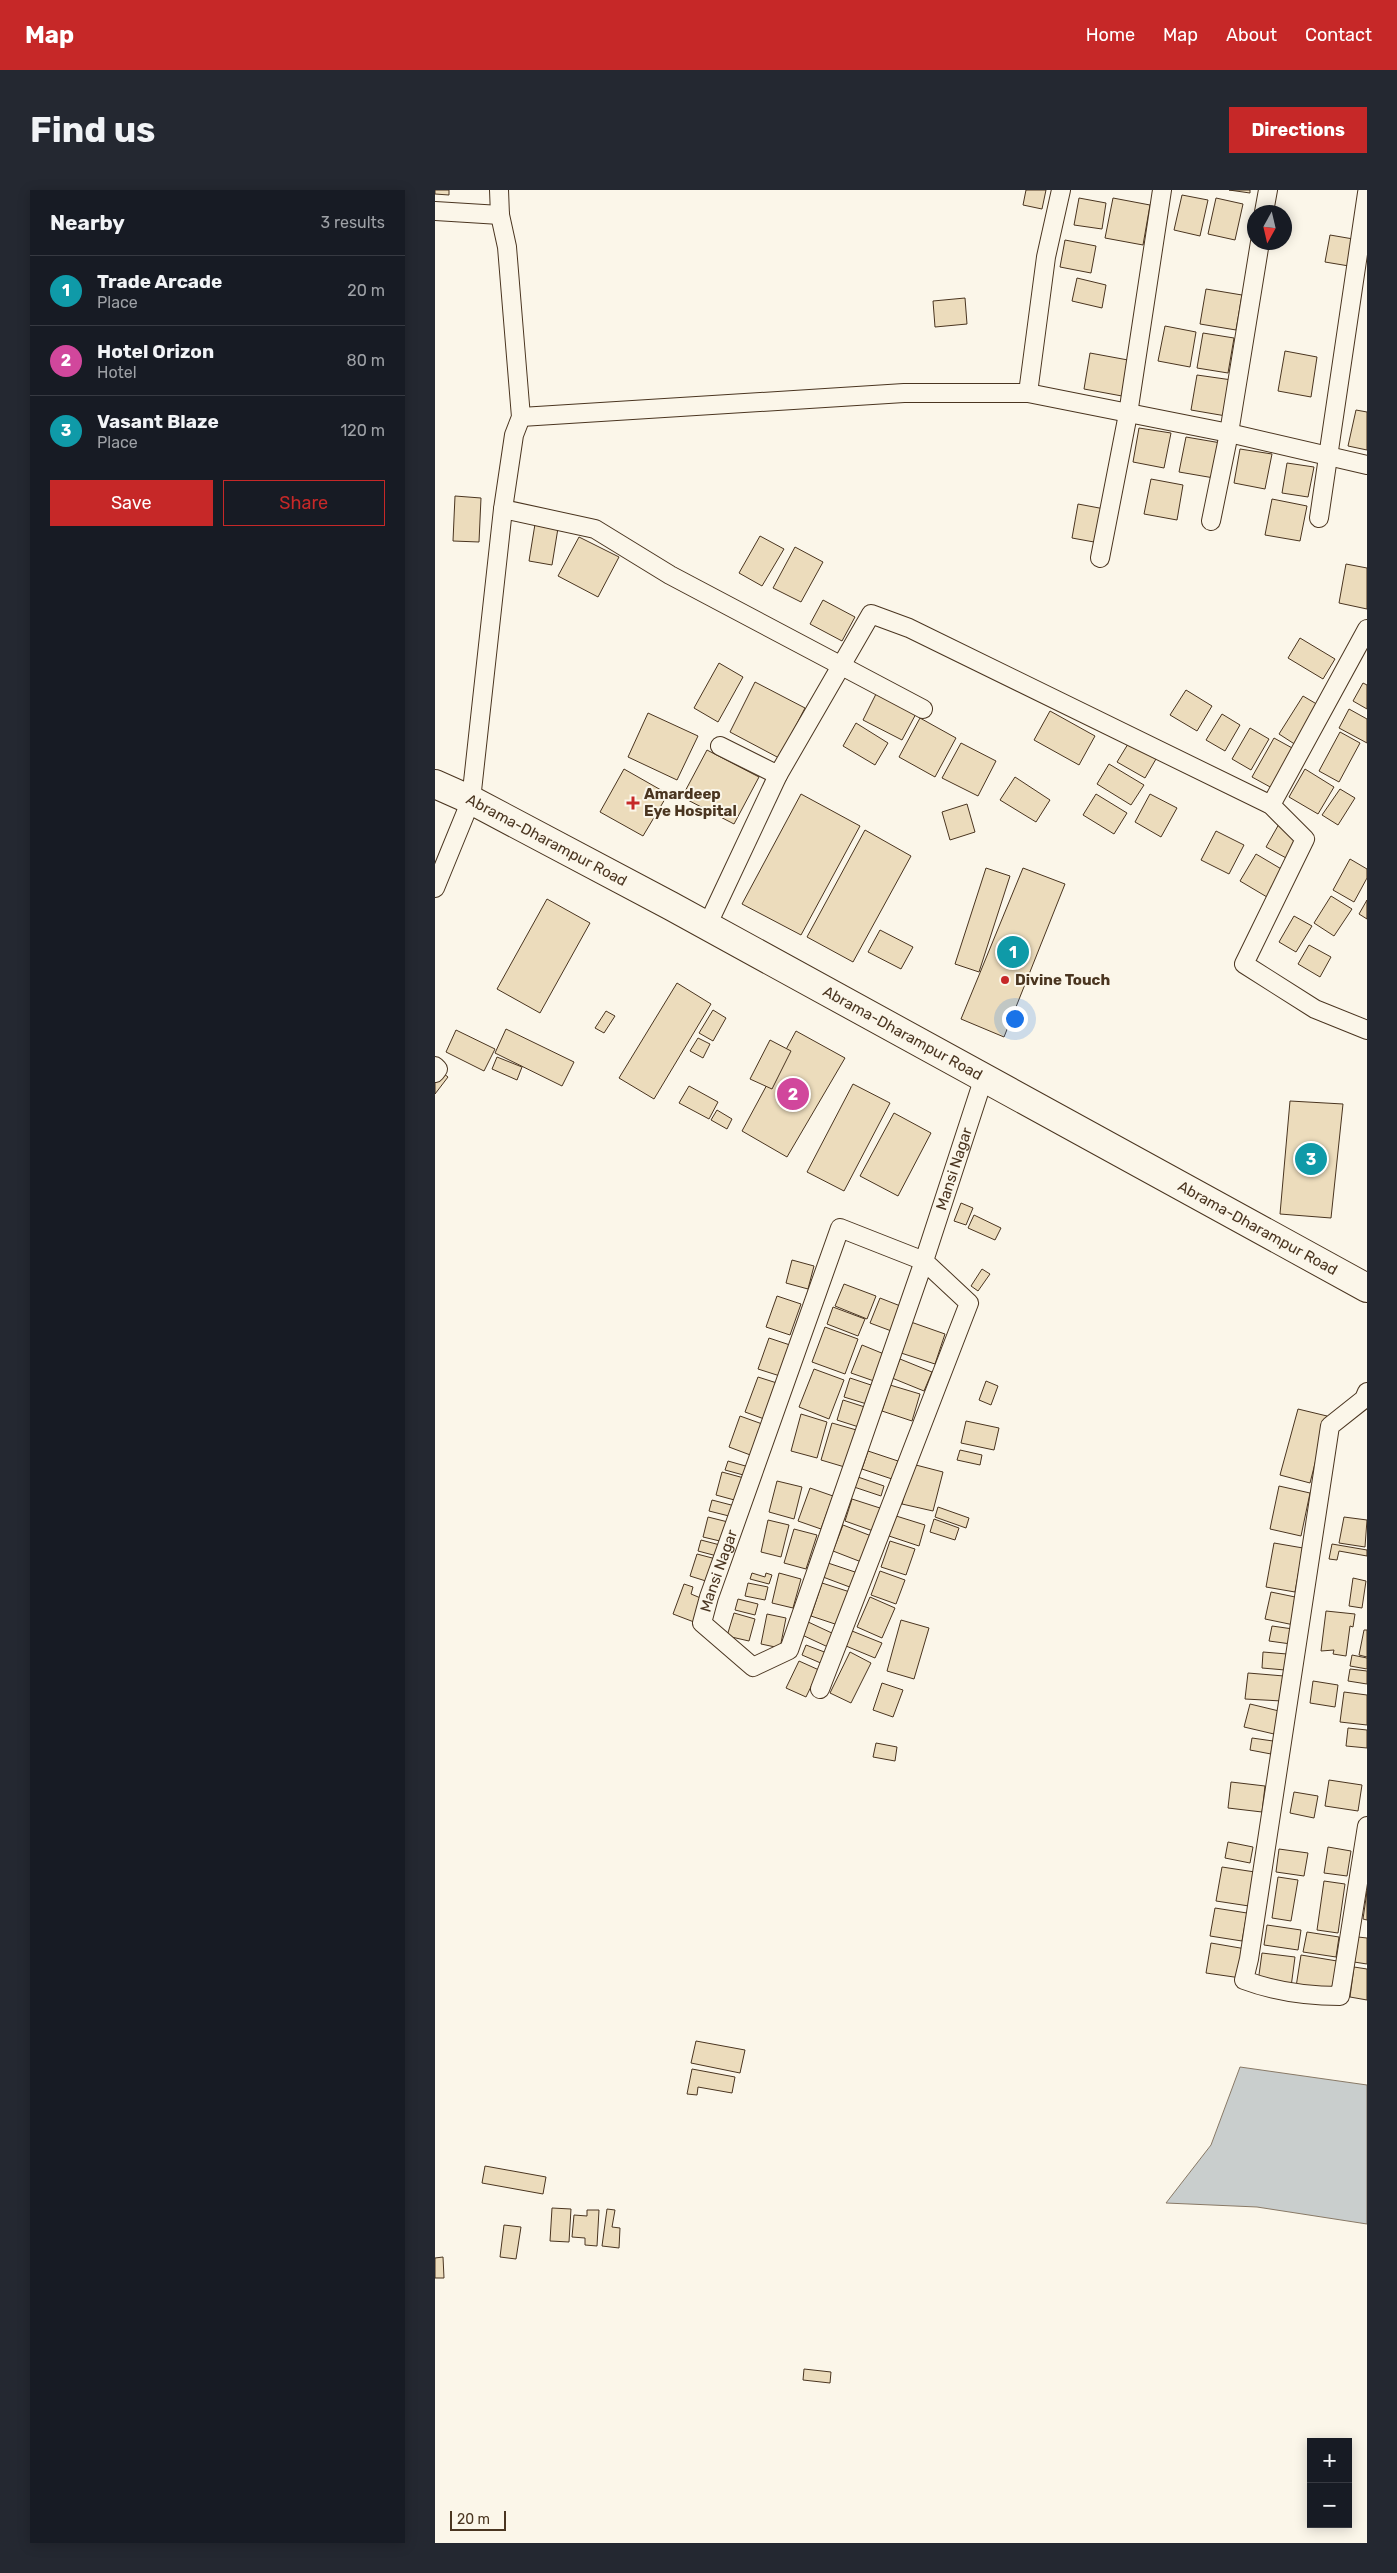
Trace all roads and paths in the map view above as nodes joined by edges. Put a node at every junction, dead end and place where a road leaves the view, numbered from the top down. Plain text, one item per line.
1 (499, 190) edge
2 (1061, 190) edge
3 (1162, 190) edge
4 (1268, 190) edge
5 (1367, 193) edge
6 (1265, 205) edge
7 (435, 211) edge
8 (500, 216) junction
9 (1258, 250) edge
10 (1028, 393) junction
11 (1128, 414) junction
12 (521, 417) junction
13 (1229, 433) junction
14 (1328, 456) junction
15 (1367, 465) edge
16 (503, 509) junction
17 (1319, 518) dead end
18 (1211, 520) dead end
19 (1100, 558) dead end
20 (1367, 629) edge
21 (840, 664) junction
22 (923, 709) dead end
23 (720, 746) dead end
24 (778, 775) junction
25 (435, 784) edge
26 (471, 800) junction
27 (1271, 805) junction
28 (435, 888) edge
29 (707, 926) junction
30 (1367, 1030) edge
31 (435, 1066) edge
32 (435, 1073) edge
33 (984, 1077) junction
34 (924, 1261) junction
35 (1367, 1288) edge
36 (1366, 1398) edge
37 (820, 1689) dead end
38 (1367, 1826) edge

1 - 8 street
2 - 10 street
3 - 11 street
4 - 6 street
5 - 14 street
7 - 8 street
8 - 12 street
9 - 13 street
10 - 11 street
10 - 12 street
11 - 13 street
11 - 19 street
12 - 16 street
13 - 14 street
13 - 18 street
14 - 15 street
14 - 17 street
16 - 21 street
16 - 26 street
20 - 27 street
21 - 22 street
21 - 24 street
21 - 27 street
23 - 24 street
24 - 29 street
25 - 26 main road, Abrama-Dharampur Road
26 - 28 street
26 - 29 main road, Abrama-Dharampur Road
27 - 30 street
29 - 33 main road, Abrama-Dharampur Road
31 - 32 street
33 - 34 street, Mansi Nagar
33 - 35 main road, Abrama-Dharampur Road
34 - 34 street, Mansi Nagar
34 - 37 street, Mansi Nagar
36 - 38 street

